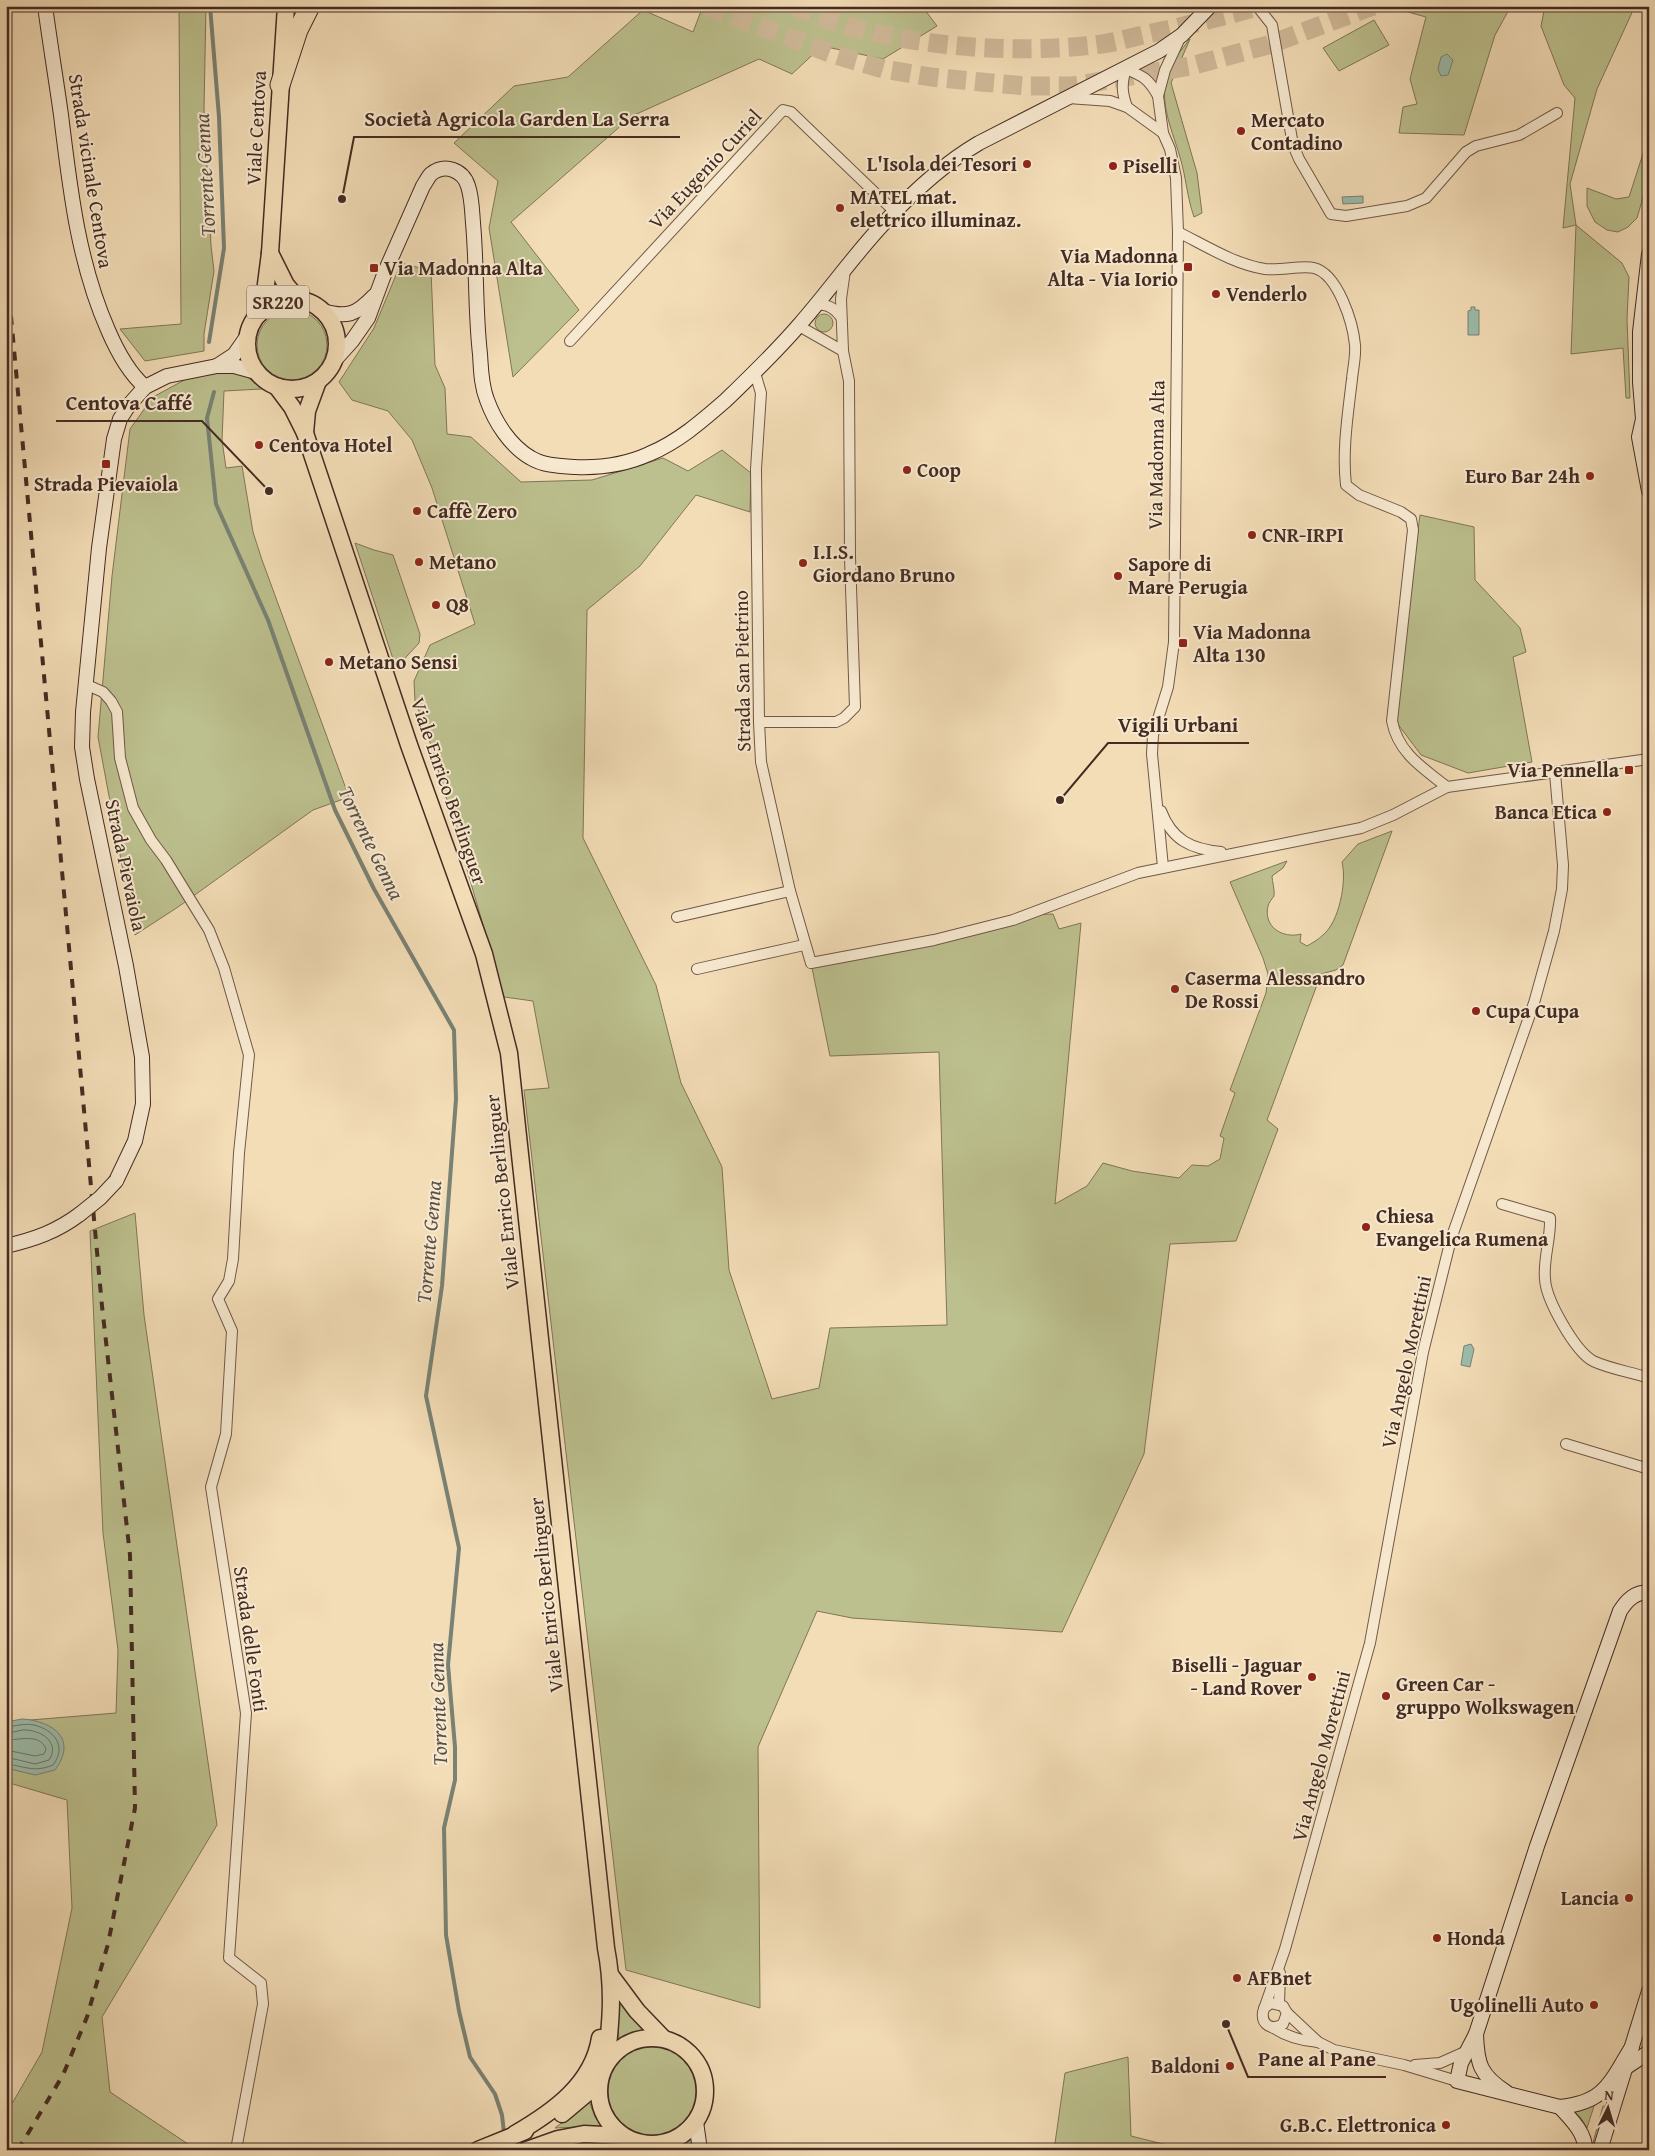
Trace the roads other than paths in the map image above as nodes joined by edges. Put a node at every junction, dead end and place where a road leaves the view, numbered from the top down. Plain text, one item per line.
1 (45, 6) edge
2 (286, 6) edge
3 (310, 6) edge
4 (1210, 6) edge
5 (1257, 6) edge
6 (1182, 35) junction
7 (1126, 69) junction
8 (280, 85) junction
9 (1158, 96) junction
10 (1067, 98) junction
11 (1127, 107) junction
12 (1557, 113) dead end
13 (1163, 133) junction
14 (895, 212) junction
15 (1178, 232) junction
16 (270, 253) junction
17 (1649, 254) edge
18 (845, 270) junction
19 (376, 294) junction
20 (299, 300) junction
21 (817, 304) junction
22 (322, 311) junction
23 (259, 314) junction
24 (841, 317) junction
25 (799, 326) junction
26 (248, 335) junction
27 (570, 340) dead end
28 (843, 351) junction
29 (333, 362) junction
30 (217, 366) junction
31 (256, 372) junction
32 (755, 373) junction
33 (318, 381) junction
34 (145, 387) junction
35 (277, 387) junction
36 (1643, 419) junction
37 (305, 433) junction
38 (1649, 433) edge
39 (1649, 491) edge
40 (85, 684) junction
41 (759, 722) junction
42 (1649, 759) edge
43 (1555, 773) junction
44 (1447, 787) junction
45 (1158, 804) junction
46 (1232, 853) junction
47 (1163, 867) junction
48 (790, 891) junction
49 (677, 917) dead end
50 (804, 945) junction
51 (697, 969) dead end
52 (1502, 1204) dead end
53 (6, 1246) edge
54 (1649, 1378) edge
55 (1566, 1444) dead end
56 (1649, 1469) edge
57 (1649, 1592) edge
58 (606, 1948) junction
59 (1280, 1962) junction
60 (612, 1976) junction
61 (1649, 1991) edge
62 (1280, 2004) junction
63 (1264, 2008) junction
64 (1287, 2013) junction
65 (1639, 2025) junction
66 (1272, 2028) junction
67 (1476, 2034) junction
68 (663, 2038) junction
69 (1649, 2038) edge
70 (1318, 2042) junction
71 (1632, 2047) junction
72 (1467, 2050) junction
73 (1649, 2052) edge
74 (606, 2063) junction
75 (1404, 2065) junction
76 (1625, 2068) junction
77 (1457, 2080) junction
78 (599, 2083) junction
79 (1506, 2092) junction
80 (1560, 2107) junction
81 (696, 2122) junction
82 (516, 2134) junction
83 (624, 2136) junction
84 (653, 2147) edge
85 (1585, 2148) edge
86 (236, 2150) edge
87 (478, 2150) edge
88 (527, 2150) edge
89 (700, 2150) edge
90 (1600, 2150) edge

1 - 34 street, Strada vicinale Centova
2 - 8 main road, Viale Centova
3 - 8 highway
4 - 6 street, Via Madonna Alta / SR220
5 - 12 street
6 - 7 street, Via Madonna Alta / SR220
6 - 9 street, Via Madonna Alta
7 - 9 street
7 - 10 street, Via Madonna Alta / SR220
7 - 11 street
8 - 16 main road, Viale Centova
9 - 13 street, Via Madonna Alta
10 - 11 street
10 - 14 street, Via Madonna Alta / SR220
11 - 13 street
13 - 15 street, Via Madonna Alta
14 - 18 street, Via Madonna Alta / SR220
14 - 27 street, Via Eugenio Curiel
15 - 44 street
15 - 45 street, Via Madonna Alta
16 - 20 main road, Viale Centova
16 - 23 main road, Viale Centova
17 - 36 street
18 - 21 street, Via Madonna Alta / SR220
18 - 24 street
19 - 22 street, SR220
19 - 29 street, SR220
19 - 32 street, SR220
20 - 22 main road, SR220
20 - 23 main road, SR220
21 - 24 street
21 - 25 street, Via Madonna Alta / SR220
22 - 29 main road, SR220
23 - 26 main road, SR220
24 - 28 street
25 - 28 street
25 - 32 street, Via Madonna Alta / SR220
26 - 30 street, SR220
26 - 31 main road, SR220
28 - 41 street
29 - 33 main road, SR220
30 - 31 street, SR220
30 - 34 street, Strada Pievaiola / SR220
31 - 35 main road, SR220
32 - 41 street, Strada San Pietrino
33 - 35 main road
33 - 37 main road
34 - 40 street, Strada Pievaiola / SR220
35 - 37 main road, Viale Enrico Berlinguer
36 - 38 street
36 - 39 street
37 - 58 main road, Viale Enrico Berlinguer
40 - 53 street, Strada Pievaiola / SR220, bridge
40 - 86 street, Strada delle Fonti
41 - 48 street, Strada San Pietrino
42 - 43 street
43 - 44 street
43 - 59 street, Via Angelo Morettini
44 - 46 street
45 - 46 street
45 - 47 street, Via Madonna Alta
46 - 47 street
47 - 50 street, Strada San Pietrino
48 - 49 street
48 - 50 street, Strada San Pietrino
50 - 51 street
52 - 54 street
55 - 56 street
57 - 67 street
58 - 60 main road, Viale Enrico Berlinguer
58 - 82 main road
59 - 62 street, Via Angelo Morettini
59 - 63 street, Via Angelo Morettini
60 - 68 main road, Viale Enrico Berlinguer
60 - 74 main road, Viale Enrico Berlinguer
61 - 65 street
62 - 63 street
62 - 64 street
63 - 66 street
64 - 66 street
64 - 70 street
65 - 69 street
65 - 71 street
66 - 70 street
67 - 72 street
67 - 79 street
68 - 74 main road
68 - 81 main road
70 - 75 street
71 - 76 street
71 - 80 street
72 - 75 street
72 - 77 street
73 - 76 street
74 - 78 main road
75 - 77 street
76 - 90 street
77 - 79 street
78 - 82 main road
78 - 83 main road
79 - 80 street
80 - 85 street
81 - 84 main road
81 - 89 street
82 - 87 main road
83 - 84 main road
83 - 88 main road

